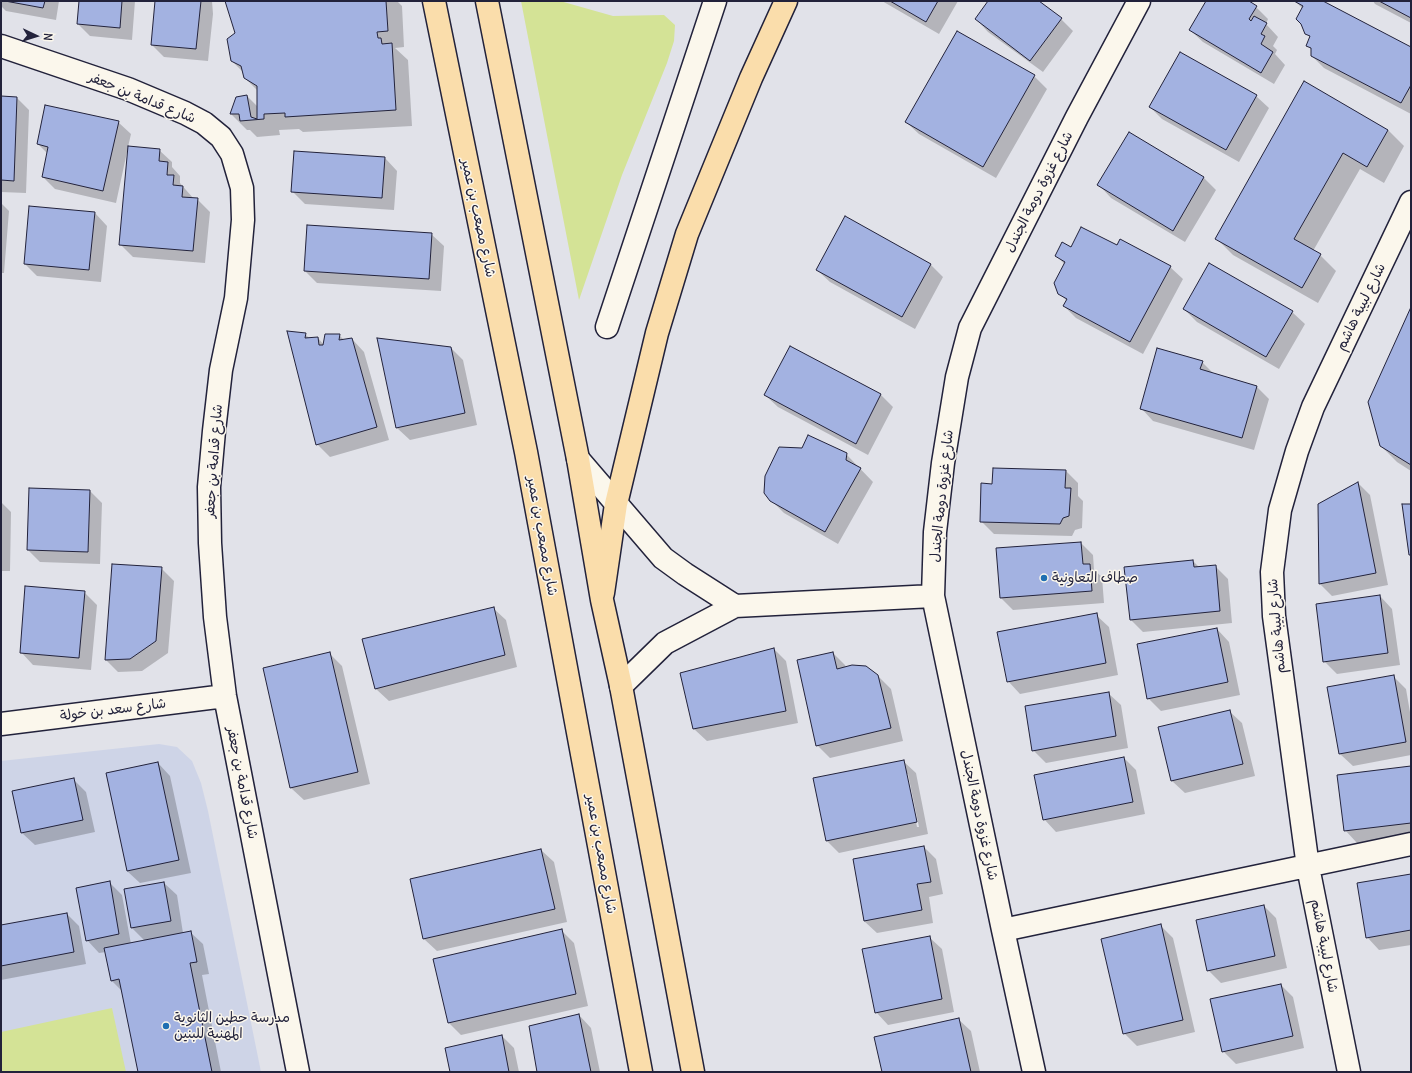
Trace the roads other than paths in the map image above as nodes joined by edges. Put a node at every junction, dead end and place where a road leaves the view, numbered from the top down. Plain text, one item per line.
1 (434, 1) edge
2 (487, 1) edge
3 (715, 1) edge
4 (786, 1) edge
5 (1139, 1) edge
6 (1, 46) edge
7 (1411, 202) edge
8 (607, 327) dead end
9 (578, 459) junction
10 (616, 504) junction
11 (933, 596) junction
12 (602, 600) junction
13 (734, 606) junction
14 (621, 686) junction
15 (225, 696) junction
16 (1, 724) edge
17 (1411, 844) edge
18 (1308, 867) junction
19 (1003, 930) junction
20 (298, 1072) edge
21 (641, 1072) edge
22 (693, 1072) edge
23 (1034, 1072) edge
24 (1349, 1072) edge

1 - 21 main road, شارع مصعب بن عمير
2 - 9 main road
3 - 8 street
4 - 10 main road
5 - 11 street, شارع غزوة دومة الجندل
6 - 15 street, شارع قدامة بن جعفر
7 - 18 street, شارع لبيبة هاشم
9 - 10 street
9 - 12 main road
10 - 12 main road
10 - 13 street
11 - 13 street
11 - 19 street, شارع غزوة دومة الجندل
12 - 14 main road
13 - 14 street
14 - 22 main road
15 - 16 street, شارع سعد بن خولة
15 - 20 street, شارع قدامة بن جعفر
17 - 18 street
18 - 19 street
18 - 24 street, شارع لبيبة هاشم
19 - 23 street, شارع غزوة دومة الجندل

